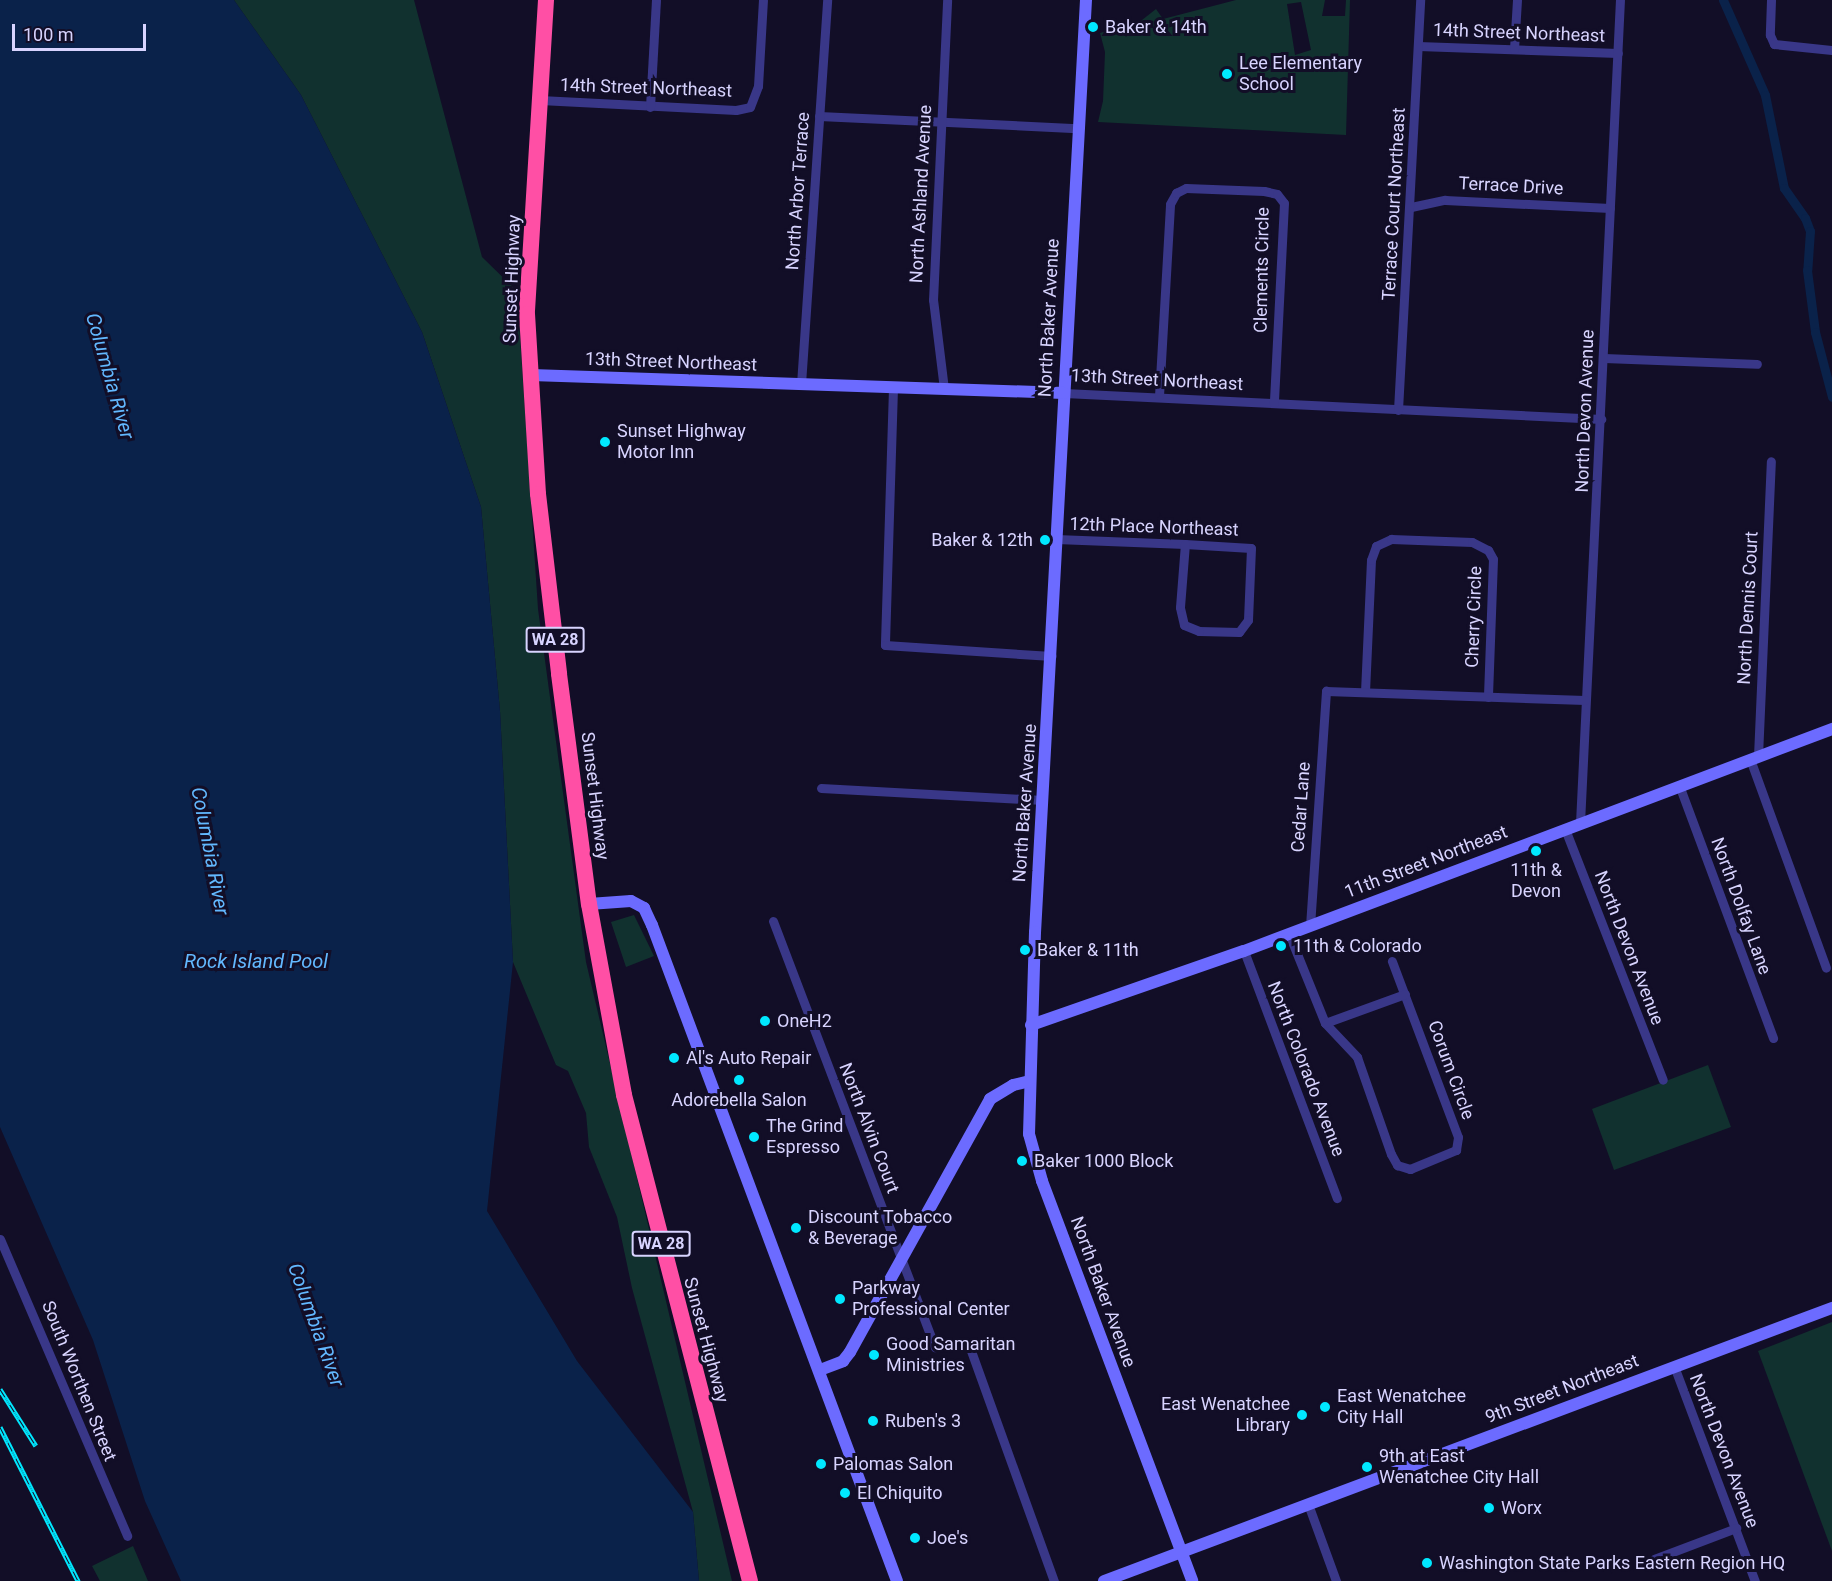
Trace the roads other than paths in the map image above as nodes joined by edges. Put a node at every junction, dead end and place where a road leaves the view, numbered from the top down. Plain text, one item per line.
1 (546, 0) edge
2 (656, 0) edge
3 (763, 0) edge
4 (827, 0) edge
5 (947, 0) edge
6 (1086, 0) edge
7 (1420, 0) edge
8 (1517, 0) edge
9 (1620, 0) edge
10 (1771, 0) edge
11 (1418, 46) junction
12 (1514, 49) junction
13 (1832, 50) edge
14 (1618, 53) junction
15 (540, 100) junction
16 (650, 107) junction
17 (819, 116) junction
18 (940, 123) junction
19 (1077, 128) junction
20 (1411, 207) junction
21 (1610, 208) junction
22 (1604, 358) junction
23 (1757, 364) dead end
24 (531, 375) junction
25 (801, 384) junction
26 (893, 388) junction
27 (944, 389) junction
28 (1064, 393) junction
29 (1159, 396) junction
30 (1274, 403) junction
31 (1398, 410) junction
32 (1601, 419) junction
33 (1772, 461) dead end
34 (1056, 539) junction
35 (1185, 544) junction
36 (1052, 656) junction
37 (1365, 692) junction
38 (1488, 697) junction
39 (1585, 700) junction
40 (1832, 729) edge
41 (1754, 758) junction
42 (1679, 785) junction
43 (821, 788) dead end
44 (1043, 800) junction
45 (1580, 823) junction
46 (1565, 829) junction
47 (589, 904) junction
48 (773, 921) dead end
49 (1310, 926) junction
50 (1289, 934) junction
51 (1244, 951) junction
52 (1392, 961) dead end
53 (1826, 968) dead end
54 (1405, 994) junction
55 (1325, 1023) junction
56 (1031, 1025) junction
57 (1773, 1038) dead end
58 (1663, 1080) dead end
59 (1030, 1081) junction
60 (1337, 1198) dead end
61 (1, 1242) edge
62 (902, 1261) junction
63 (1832, 1308) edge
64 (935, 1347) dead end
65 (970, 1348) dead end
66 (1674, 1366) junction
67 (820, 1370) junction
68 (1308, 1504) junction
69 (1736, 1528) junction
70 (127, 1536) dead end
71 (1181, 1552) junction
72 (1654, 1559) dead end
73 (750, 1581) edge
74 (897, 1581) edge
75 (1054, 1581) edge
76 (1104, 1581) edge
77 (1192, 1581) edge
78 (1336, 1581) edge
79 (1755, 1581) edge

1 - 15 highway, Sunset Highway / WA 28
2 - 16 street
3 - 16 street, 14th Street Northeast
4 - 17 street, North Arbor Terrace
5 - 18 street, North Ashland Avenue
6 - 19 main road, North Baker Avenue
7 - 11 street, Terrace Court Northeast
8 - 12 street
9 - 14 street, North Devon Avenue
10 - 13 street
11 - 12 street, 14th Street Northeast
11 - 20 street, Terrace Court Northeast
12 - 14 street, 14th Street Northeast
14 - 21 street, North Devon Avenue
15 - 16 street, 14th Street Northeast
15 - 24 highway, Sunset Highway / WA 28
17 - 18 street
17 - 25 street, North Arbor Terrace
18 - 19 street
18 - 27 street, North Ashland Avenue
19 - 28 main road, North Baker Avenue
20 - 21 street, Terrace Drive
20 - 31 street, Terrace Court Northeast
21 - 22 street, North Devon Avenue
22 - 23 street
22 - 32 street, North Devon Avenue
24 - 25 main road, 13th Street Northeast
24 - 47 highway, Sunset Highway / WA 28
25 - 26 main road, 13th Street Northeast
26 - 27 main road, 13th Street Northeast
26 - 36 street
27 - 28 main road, 13th Street Northeast
28 - 29 street, 13th Street Northeast
28 - 34 main road, North Baker Avenue
29 - 30 street, 13th Street Northeast
29 - 30 street, Clements Circle
30 - 31 street, 13th Street Northeast
31 - 32 street, 13th Street Northeast
32 - 39 street, North Devon Avenue
33 - 41 street, North Dennis Court
34 - 35 street, 12th Place Northeast
34 - 36 main road, North Baker Avenue
35 - 35 street, 12th Place Northeast
36 - 44 main road, North Baker Avenue
37 - 38 street
37 - 38 street, Cherry Circle
37 - 49 street, Cedar Lane
38 - 39 street
39 - 45 street, North Devon Avenue
40 - 41 main road, 11th Street Northeast
41 - 42 main road, 11th Street Northeast
41 - 53 street, North Dennis Court
42 - 45 main road, 11th Street Northeast
42 - 57 street, North Dolfay Lane
43 - 44 street
44 - 56 main road, North Baker Avenue
45 - 46 main road, 11th Street Northeast
46 - 49 main road, 11th Street Northeast
46 - 58 street, North Devon Avenue
47 - 67 main road
47 - 73 highway, Sunset Highway / WA 28
48 - 62 street, North Alvin Court
49 - 50 main road, 11th Street Northeast
50 - 51 main road, 11th Street Northeast
50 - 55 street, Corum Circle
51 - 56 main road, 11th Street Northeast
51 - 60 street, North Colorado Avenue
52 - 54 street, Corum Circle
54 - 55 street
54 - 55 street, Corum Circle
56 - 59 main road, North Baker Avenue
59 - 62 main road
59 - 71 main road, North Baker Avenue
61 - 70 street, South Worthen Street
62 - 64 street, North Alvin Court
62 - 67 main road
63 - 66 main road, 9th Street Northeast
65 - 75 street
66 - 68 main road, 9th Street Northeast
66 - 69 street, North Devon Avenue
67 - 74 main road
68 - 71 main road, 9th Street Northeast
68 - 78 street
69 - 72 street
69 - 79 street, North Devon Avenue
71 - 76 main road, 9th Street Northeast
71 - 77 main road, North Baker Avenue

